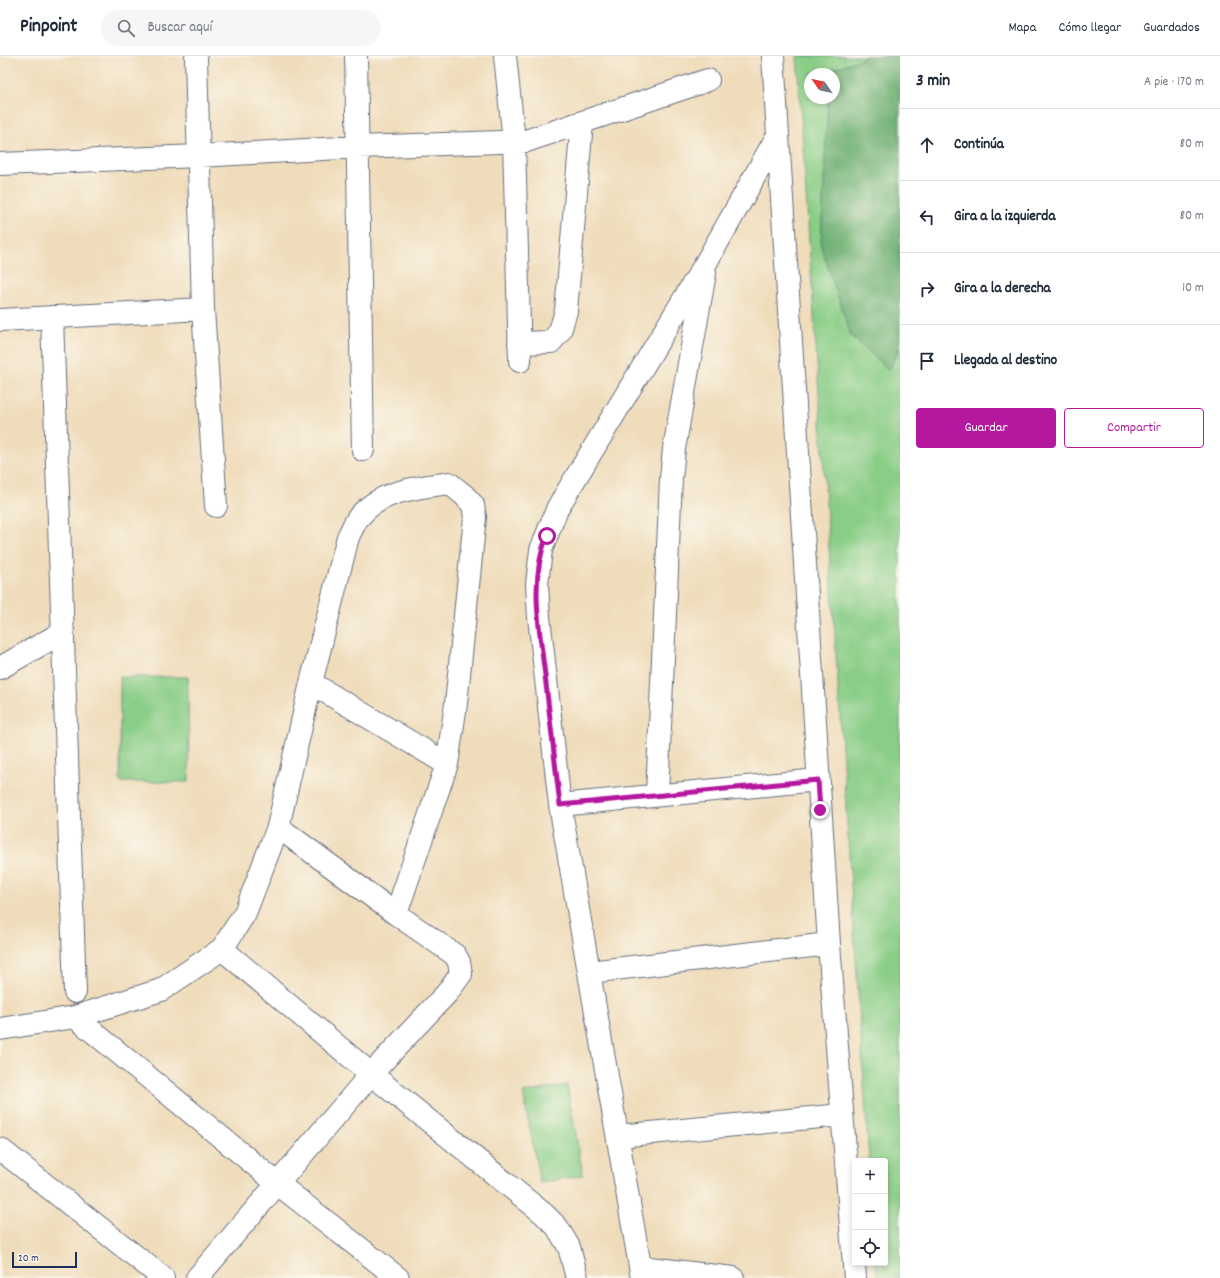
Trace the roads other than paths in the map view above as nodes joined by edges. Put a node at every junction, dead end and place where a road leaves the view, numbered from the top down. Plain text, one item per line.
1 (356, 56) edge
2 (506, 56) edge
3 (773, 56) edge
4 (196, 57) dead end
5 (708, 80) dead end
6 (582, 122) junction
7 (778, 135) junction
8 (514, 141) junction
9 (358, 147) junction
10 (199, 156) junction
11 (0, 164) edge
12 (707, 261) junction
13 (204, 309) junction
14 (52, 317) junction
15 (0, 320) edge
16 (363, 450) dead end
17 (216, 506) dead end
18 (63, 632) junction
19 (0, 668) edge
20 (311, 683) junction
21 (447, 764) junction
22 (818, 780) junction
23 (657, 795) junction
24 (560, 805) junction
25 (278, 827) junction
26 (396, 914) junction
27 (829, 944) junction
28 (222, 949) junction
29 (589, 972) junction
30 (75, 992) dead end
31 (75, 1017) junction
32 (0, 1029) edge
33 (371, 1074) junction
34 (842, 1115) junction
35 (618, 1136) junction
36 (0, 1149) edge
37 (278, 1184) junction
38 (642, 1273) edge
39 (163, 1278) edge
40 (197, 1278) edge
41 (398, 1278) edge
42 (577, 1278) edge
43 (733, 1278) edge
44 (855, 1278) edge

1 - 9 street
2 - 8 street
3 - 7 street
4 - 10 street
5 - 6 street
6 - 8 street
6 - 8 street
7 - 12 street
7 - 22 street
8 - 9 street
9 - 10 street
9 - 16 street
10 - 11 street
10 - 13 street
12 - 23 street
12 - 24 street
13 - 14 street
13 - 17 street
14 - 15 street
14 - 18 street
18 - 19 street
18 - 30 street
20 - 21 street
20 - 21 street
20 - 25 street
21 - 26 street
22 - 23 street
22 - 27 street
23 - 24 street
24 - 29 street
25 - 26 street
25 - 28 street
26 - 33 street
27 - 29 street
27 - 34 street
28 - 31 street
28 - 33 street
29 - 35 street
31 - 32 street
31 - 37 street
33 - 37 street
33 - 42 street
34 - 35 street
34 - 44 street
35 - 38 street
36 - 39 street
37 - 40 street
37 - 41 street
38 - 43 street

